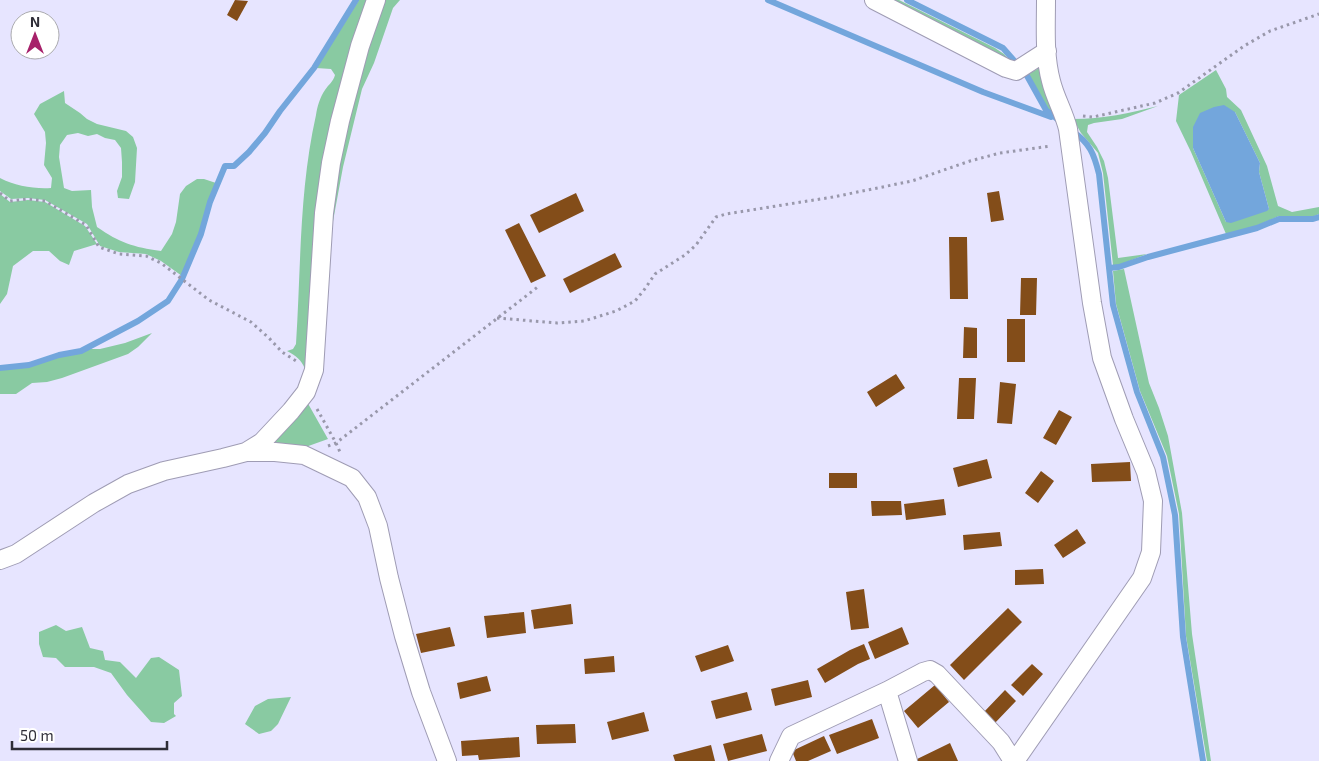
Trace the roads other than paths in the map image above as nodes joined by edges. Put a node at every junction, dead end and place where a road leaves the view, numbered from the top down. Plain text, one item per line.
1 (376, 0) edge
2 (874, 0) edge
3 (1046, 0) edge
4 (1047, 51) junction
5 (246, 452) junction
6 (0, 560) edge
7 (887, 691) junction
8 (447, 761) edge
9 (779, 761) edge
10 (908, 761) edge
11 (1014, 761) edge

1 - 5 street
2 - 4 street
3 - 4 street
4 - 11 street
5 - 6 street
5 - 8 street
7 - 9 street
7 - 10 street
7 - 11 street

